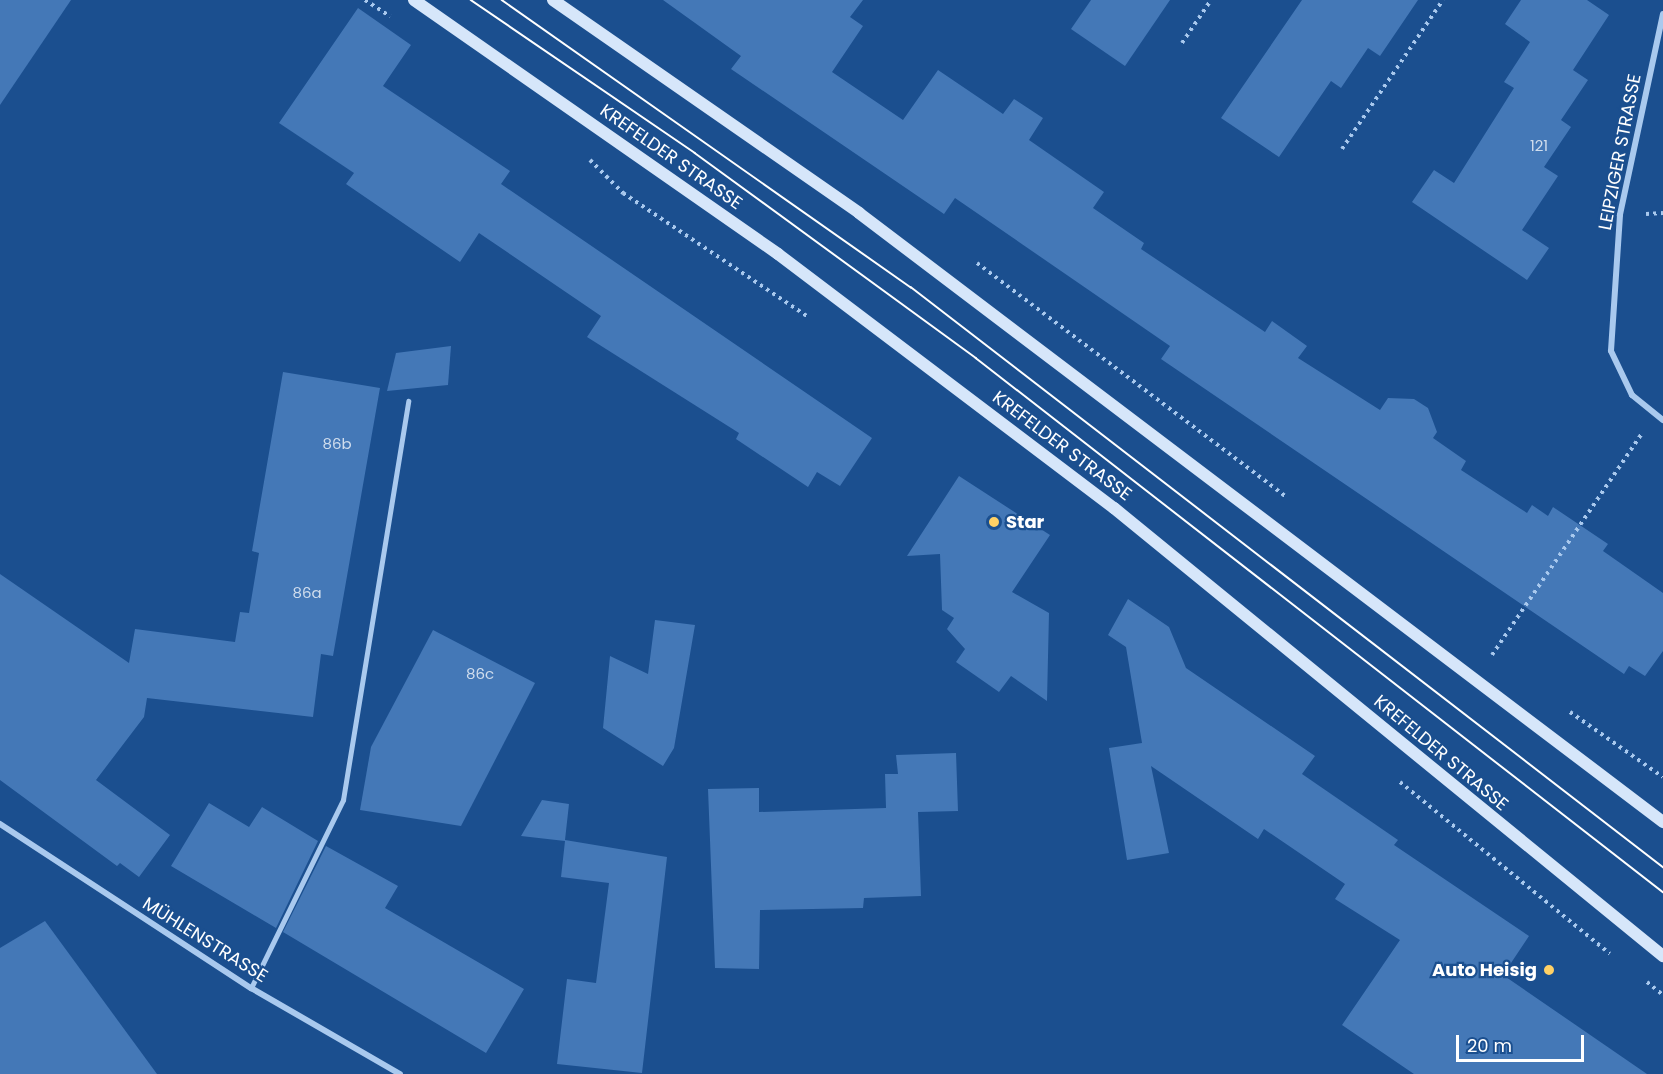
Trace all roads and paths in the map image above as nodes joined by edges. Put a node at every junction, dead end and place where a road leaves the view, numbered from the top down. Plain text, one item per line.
1 (365, 0) edge
2 (414, 0) edge
3 (552, 0) edge
4 (1211, 0) edge
5 (1443, 0) edge
6 (1663, 14) edge
7 (395, 20) dead end
8 (1182, 43) dead end
9 (1342, 149) dead end
10 (586, 153) dead end
11 (809, 317) dead end
12 (408, 401) dead end
13 (1655, 414) junction
14 (1663, 420) edge
15 (1491, 655) dead end
16 (1394, 777) dead end
17 (1663, 822) edge
18 (0, 824) edge
19 (1663, 956) edge
20 (1621, 962) dead end
21 (1639, 976) dead end
22 (251, 987) junction
23 (1663, 995) edge
24 (400, 1074) edge

1 - 7 path
2 - 19 main road, KREFELDER STRASSE
3 - 17 main road
4 - 8 path
5 - 9 path
6 - 13 street, LEIPZIGER STRASSE
10 - 11 path
12 - 22 lane
13 - 14 street, LEIPZIGER STRASSE
13 - 15 path
16 - 20 path
18 - 22 street, MÜHLENSTRASSE
21 - 23 path
22 - 24 street, MÜHLENSTRASSE

